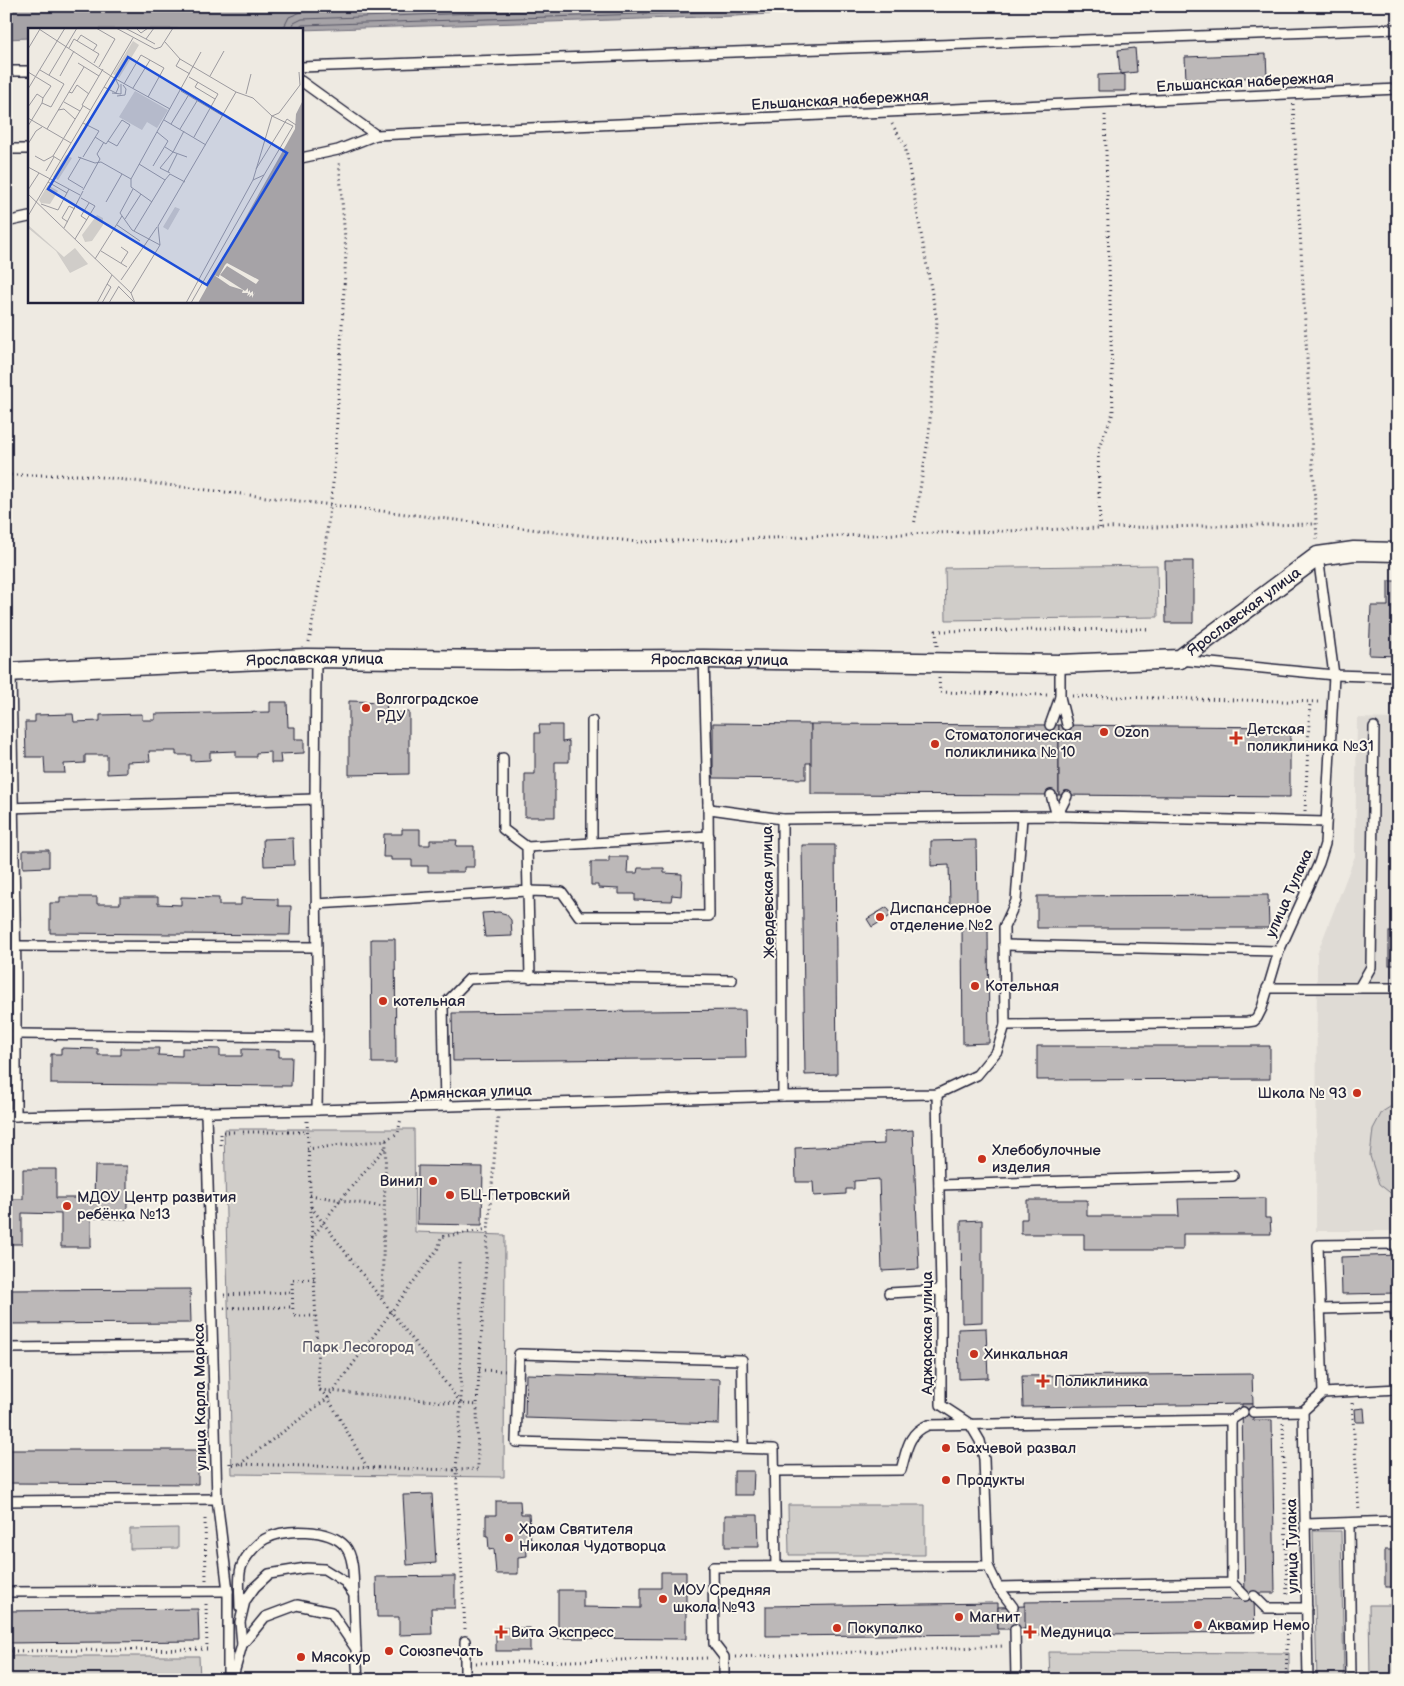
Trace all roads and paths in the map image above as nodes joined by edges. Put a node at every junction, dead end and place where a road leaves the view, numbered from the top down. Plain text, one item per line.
1 (1398, 29) edge
2 (302, 67) edge
3 (6, 71) edge
4 (28, 71) edge
5 (302, 82) edge
6 (1398, 89) edge
7 (1292, 93) junction
8 (1104, 102) junction
9 (885, 112) junction
10 (376, 135) junction
11 (6, 149) edge
12 (28, 149) edge
13 (338, 150) junction
14 (302, 158) edge
15 (28, 217) edge
16 (6, 222) edge
17 (6, 475) edge
18 (331, 505) junction
19 (1316, 524) junction
20 (914, 526) dead end
21 (1100, 528) junction
22 (1398, 552) edge
23 (1318, 556) junction
24 (1147, 629) dead end
25 (936, 631) dead end
26 (311, 658) junction
27 (704, 659) junction
28 (1180, 660) junction
29 (1060, 664) junction
30 (9, 672) edge
31 (1334, 675) junction
32 (1398, 677) edge
33 (940, 692) dead end
34 (1060, 696) junction
35 (1310, 702) junction
36 (1334, 702) junction
37 (592, 721) dead end
38 (1050, 725) dead end
39 (1067, 726) dead end
40 (1374, 727) dead end
41 (503, 758) dead end
42 (1051, 795) dead end
43 (1067, 796) dead end
44 (315, 799) junction
45 (708, 804) junction
46 (10, 808) edge
47 (1057, 816) junction
48 (1022, 817) junction
49 (782, 819) junction
50 (1304, 821) junction
51 (1326, 822) junction
52 (708, 836) junction
53 (592, 843) junction
54 (527, 847) junction
55 (528, 891) junction
56 (316, 904) junction
57 (1004, 945) junction
58 (16, 946) junction
59 (316, 946) junction
60 (1279, 951) junction
61 (530, 978) junction
62 (732, 980) dead end
63 (1267, 988) junction
64 (1359, 988) junction
65 (1398, 988) edge
66 (1005, 1025) junction
67 (16, 1034) junction
68 (318, 1037) junction
69 (937, 1094) junction
70 (783, 1096) junction
71 (499, 1104) junction
72 (445, 1106) junction
73 (402, 1108) junction
74 (317, 1110) junction
75 (206, 1113) junction
76 (6, 1116) edge
77 (16, 1116) junction
78 (221, 1132) dead end
79 (386, 1140) junction
80 (386, 1147) junction
81 (308, 1149) junction
82 (1233, 1176) dead end
83 (939, 1185) junction
84 (310, 1195) junction
85 (340, 1200) junction
86 (310, 1206) junction
87 (384, 1207) junction
88 (323, 1223) junction
89 (488, 1229) junction
90 (312, 1238) junction
91 (1398, 1244) edge
92 (459, 1259) dead end
93 (314, 1279) junction
94 (941, 1290) junction
95 (292, 1292) junction
96 (889, 1293) dead end
97 (224, 1295) dead end
98 (382, 1300) junction
99 (293, 1307) junction
100 (1397, 1307) edge
101 (224, 1308) dead end
102 (1320, 1309) junction
103 (391, 1312) junction
104 (316, 1316) junction
105 (213, 1346) junction
106 (1398, 1347) edge
107 (6, 1348) edge
108 (479, 1370) junction
109 (518, 1372) junction
110 (1398, 1388) edge
111 (319, 1390) junction
112 (333, 1391) junction
113 (1323, 1392) junction
114 (328, 1398) junction
115 (461, 1403) junction
116 (477, 1405) junction
117 (1303, 1411) junction
118 (1243, 1412) dead end
119 (1253, 1412) dead end
120 (1283, 1412) junction
121 (1231, 1420) junction
122 (970, 1424) junction
123 (743, 1448) junction
124 (239, 1464) junction
125 (230, 1466) dead end
126 (367, 1467) junction
127 (456, 1470) junction
128 (774, 1471) junction
129 (216, 1499) junction
130 (6, 1501) edge
131 (1398, 1521) edge
132 (1349, 1523) junction
133 (1305, 1524) junction
134 (988, 1566) junction
135 (776, 1567) junction
136 (1232, 1583) junction
137 (998, 1586) junction
138 (228, 1591) junction
139 (6, 1592) edge
140 (354, 1595) junction
141 (1013, 1607) dead end
142 (1288, 1608) junction
143 (1307, 1608) junction
144 (240, 1622) junction
145 (1015, 1629) dead end
146 (465, 1641) joint
147 (242, 1645) junction
148 (1016, 1646) junction
149 (356, 1648) junction
150 (207, 1649) dead end
151 (6, 1651) edge
152 (724, 1657) junction
153 (465, 1664) junction
154 (230, 1680) edge
155 (358, 1680) edge
156 (466, 1680) edge
157 (724, 1680) edge
158 (1016, 1680) edge
159 (1286, 1680) edge
160 (1308, 1680) edge
161 (1351, 1680) edge

1 - 2 lane
3 - 4 lane
5 - 10 lane
6 - 7 lane, Ельшанская набережная
7 - 8 lane, Ельшанская набережная
7 - 19 path
8 - 9 lane, Ельшанская набережная
8 - 21 path
9 - 10 lane, Ельшанская набережная
9 - 20 path
10 - 13 lane, Ельшанская набережная
11 - 12 lane
13 - 14 lane, Ельшанская набережная
13 - 18 path
15 - 16 lane
17 - 18 path
18 - 21 path
18 - 26 path
19 - 21 path
19 - 23 path
22 - 23 street, Ярославская улица
23 - 28 street, Ярославская улица
23 - 31 lane, улица Тулака
24 - 25 path
26 - 27 street, Ярославская улица
26 - 30 street, Ярославская улица
26 - 44 lane
27 - 29 street, Ярославская улица
27 - 45 lane
28 - 29 street, Ярославская улица
28 - 31 lane
29 - 34 lane
30 - 46 lane
31 - 32 lane
31 - 36 lane, улица Тулака
33 - 34 path
34 - 35 path
34 - 38 lane
34 - 39 lane
35 - 36 path
35 - 50 path
36 - 51 lane, улица Тулака
37 - 53 lane
40 - 64 lane
41 - 54 lane
42 - 47 lane
43 - 47 lane
44 - 46 lane
44 - 56 lane
45 - 49 lane, Жердевская улица
45 - 52 lane
46 - 58 lane
47 - 48 lane
47 - 50 lane
48 - 49 lane
48 - 57 lane
49 - 70 lane, Жердевская улица
50 - 51 lane
51 - 60 lane, улица Тулака
52 - 53 lane
52 - 55 lane
53 - 54 lane
54 - 55 lane
55 - 56 lane
55 - 61 lane
56 - 59 lane
57 - 60 lane
57 - 66 lane
58 - 59 lane
58 - 67 lane
59 - 68 lane
60 - 63 lane, улица Тулака
61 - 62 lane
61 - 72 lane
63 - 64 lane
63 - 66 lane, улица Тулака
64 - 65 lane
66 - 69 lane
67 - 68 lane
67 - 77 lane
68 - 74 lane
69 - 70 lane, Армянская улица
69 - 83 lane, Аджарская улица
70 - 71 lane, Армянская улица
71 - 72 lane, Армянская улица
71 - 89 path
72 - 73 lane, Армянская улица
73 - 74 lane, Армянская улица
73 - 79 path
74 - 75 lane, Армянская улица
75 - 77 lane, Армянская улица
75 - 105 lane, улица Карла Маркса
76 - 77 lane, Армянская улица
78 - 81 path
79 - 80 path
79 - 81 path
80 - 85 path
80 - 87 path
81 - 84 path
82 - 83 lane
83 - 94 lane, Аджарская улица
84 - 85 path
84 - 86 path
85 - 87 path
85 - 88 path
86 - 88 path
86 - 90 path
87 - 98 path
88 - 90 path
88 - 98 path
89 - 103 path
89 - 108 path
90 - 93 path
91 - 102 lane
92 - 115 path
93 - 95 path
93 - 104 path
94 - 96 lane
94 - 122 lane, Аджарская улица
95 - 97 path
95 - 99 path
98 - 103 path
99 - 101 path
99 - 104 path
100 - 102 lane
100 - 106 lane
102 - 113 lane
103 - 112 path
103 - 115 path
104 - 111 path
105 - 107 lane
105 - 129 lane, улица Карла Маркса
108 - 109 path
108 - 116 path
109 - 123 lane
109 - 123 lane
110 - 113 lane
111 - 112 path
111 - 114 path
112 - 114 path
112 - 115 path
113 - 117 lane
114 - 124 path
114 - 126 path
115 - 116 path
115 - 127 path
116 - 127 path
117 - 120 lane
117 - 133 lane, улица Тулака
118 - 121 lane
119 - 120 lane
120 - 142 path
121 - 122 lane
121 - 136 lane
122 - 128 lane
122 - 134 lane
123 - 128 lane
124 - 125 path
124 - 126 path
126 - 127 path
127 - 146 path
128 - 135 lane
129 - 130 lane
129 - 138 lane, улица Карла Маркса
131 - 132 lane
132 - 133 lane
132 - 161 lane
133 - 143 lane, улица Тулака
134 - 135 lane
134 - 137 lane
135 - 152 lane
136 - 137 lane
136 - 142 lane
137 - 141 lane
138 - 139 lane
138 - 154 lane, улица Карла Маркса
140 - 144 lane
140 - 144 lane
140 - 149 lane
142 - 143 lane
142 - 159 path
143 - 160 lane, улица Тулака
144 - 147 lane
145 - 148 lane
146 - 153 lane
147 - 149 lane
147 - 154 lane
148 - 152 path
148 - 158 lane
149 - 155 lane
150 - 151 path
152 - 153 path
152 - 157 lane
153 - 156 lane

